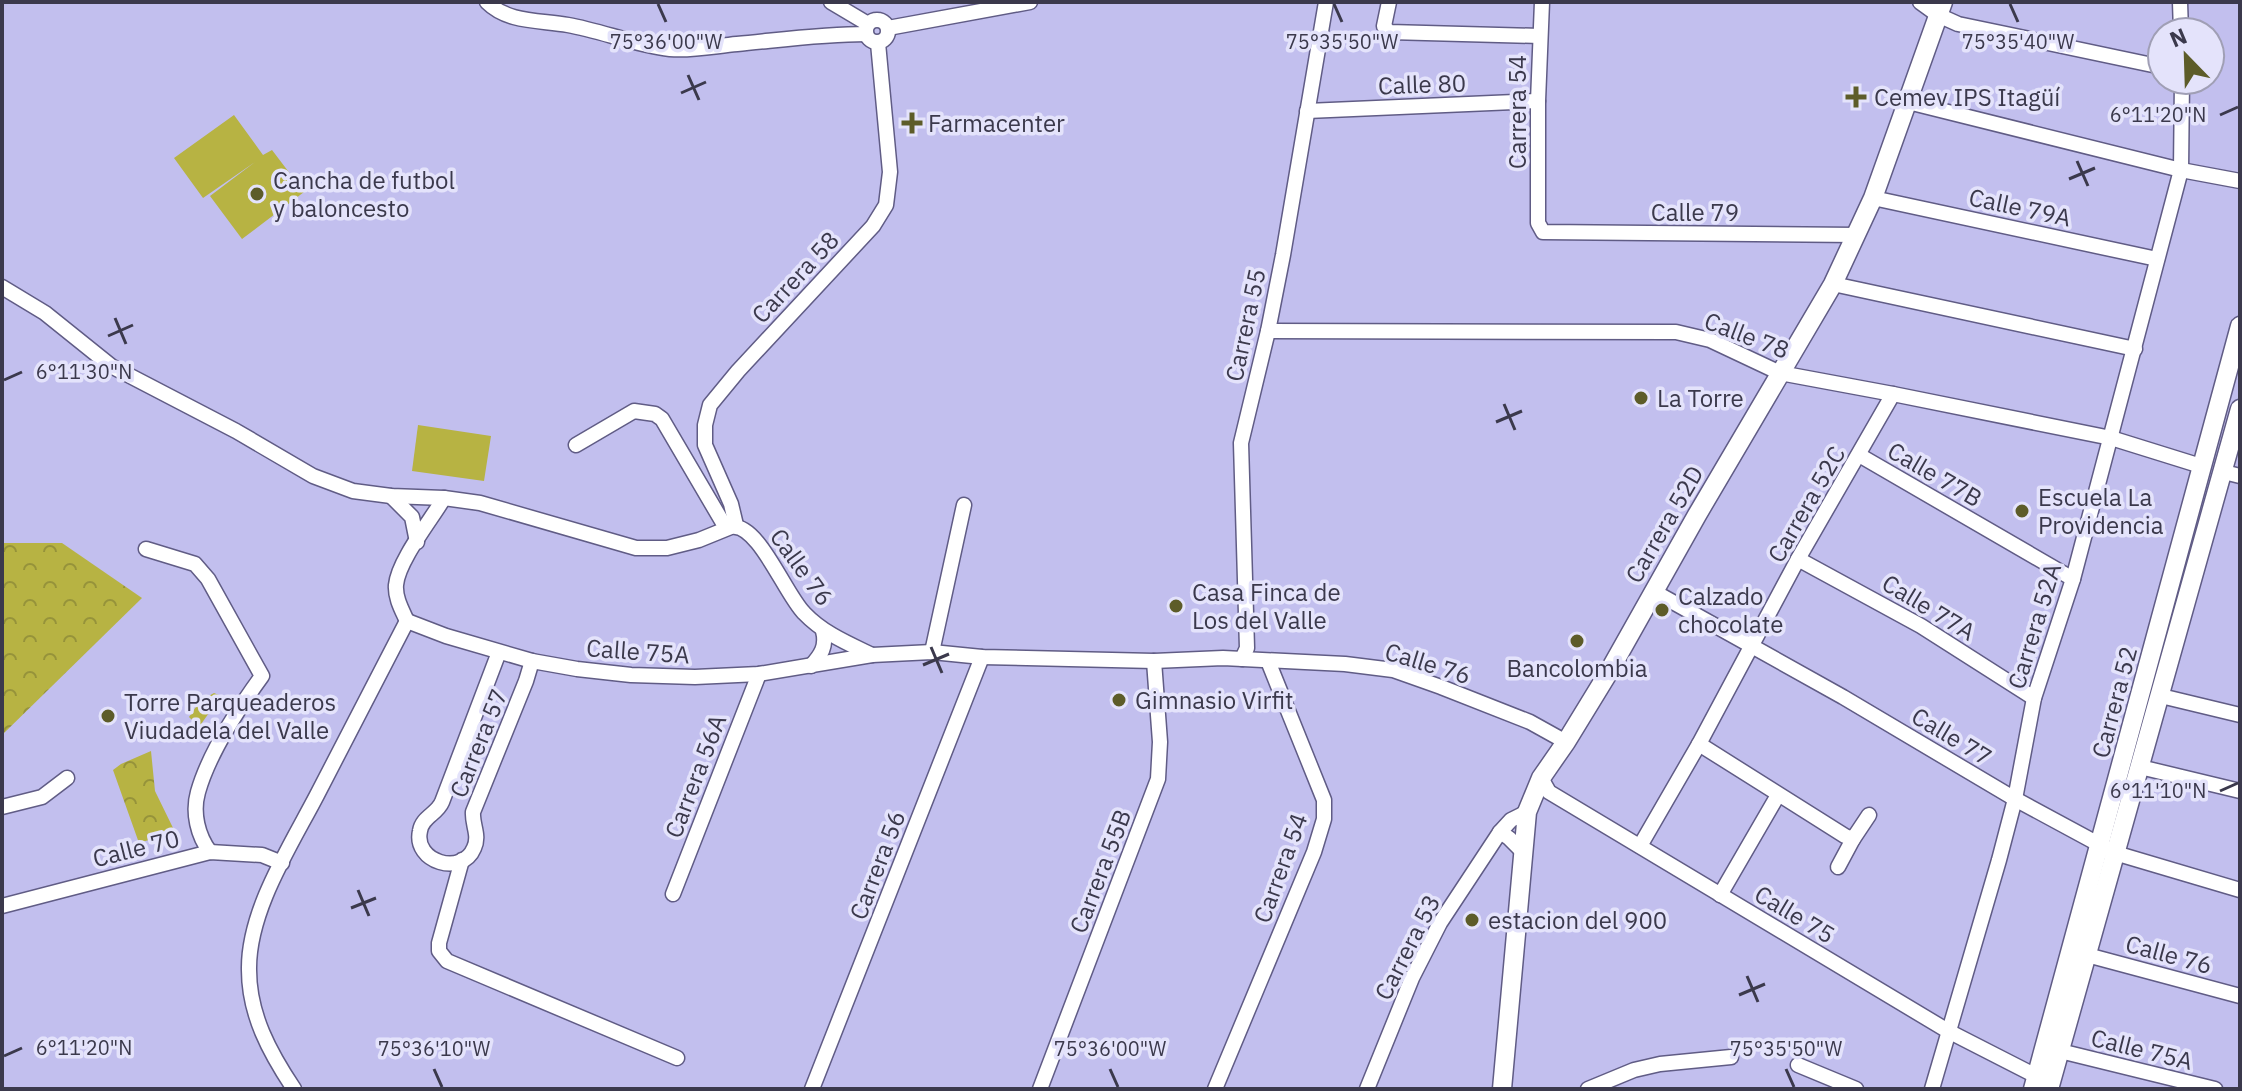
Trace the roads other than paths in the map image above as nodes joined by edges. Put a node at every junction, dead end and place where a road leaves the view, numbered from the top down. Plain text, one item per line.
1 (487, 2) edge
2 (831, 2) edge
3 (1027, 2) edge
4 (1326, 2) edge
5 (1389, 2) edge
6 (1542, 2) edge
7 (1920, 2) edge
8 (1941, 8) edge
9 (870, 34) junction
10 (1540, 36) junction
11 (2146, 64) edge
12 (2182, 96) edge
13 (1538, 101) junction
14 (1908, 102) junction
15 (1307, 111) junction
16 (2181, 170) junction
17 (2240, 181) edge
18 (1873, 198) junction
19 (1538, 223) joint
20 (1857, 235) junction
21 (2157, 259) junction
22 (1833, 284) junction
23 (2, 287) edge
24 (2240, 326) edge
25 (1268, 331) junction
26 (2135, 349) junction
27 (1780, 373) junction
28 (1893, 394) junction
29 (2240, 409) edge
30 (2111, 438) junction
31 (576, 445) dead end
32 (1859, 455) junction
33 (2201, 466) junction
34 (2232, 474) edge
35 (391, 496) junction
36 (444, 498) junction
37 (964, 505) dead end
38 (731, 527) junction
39 (413, 548) junction
40 (146, 549) dead end
41 (1798, 559) junction
42 (2073, 579) junction
43 (1653, 591) junction
44 (407, 621) junction
45 (823, 631) junction
46 (1750, 646) junction
47 (499, 652) junction
48 (932, 652) junction
49 (872, 655) junction
50 (982, 657) junction
51 (1242, 659) junction
52 (532, 661) junction
53 (1154, 661) junction
54 (1268, 661) junction
55 (811, 666) junction
56 (759, 674) junction
57 (2161, 696) junction
58 (2034, 698) junction
59 (2240, 715) edge
60 (1566, 742) junction
61 (1699, 744) junction
62 (2140, 767) junction
63 (67, 778) dead end
64 (1541, 778) junction
65 (2240, 791) edge
66 (1778, 795) junction
67 (2015, 799) junction
68 (2, 807) edge
69 (1527, 812) junction
70 (1869, 815) dead end
71 (1500, 832) junction
72 (1853, 839) junction
73 (1640, 846) junction
74 (2108, 849) junction
75 (210, 852) junction
76 (1523, 852) junction
77 (462, 860) junction
78 (282, 863) junction
79 (1838, 867) dead end
80 (2240, 890) edge
81 (673, 894) dead end
82 (1720, 895) junction
83 (2, 906) edge
84 (2087, 955) junction
85 (2240, 996) edge
86 (1948, 1031) junction
87 (2060, 1051) junction
88 (1731, 1057) dead end
89 (677, 1058) dead end
90 (1798, 1065) dead end
91 (1832, 1084) edge
92 (2039, 1085) edge
93 (1595, 1087) edge
94 (294, 1089) edge
95 (812, 1089) edge
96 (1040, 1089) edge
97 (1215, 1089) edge
98 (1367, 1089) edge
99 (1502, 1089) edge
100 (1856, 1089) edge
101 (1932, 1089) edge
102 (2215, 1089) edge

1 - 9 street
2 - 9 street
3 - 9 street
4 - 15 street, Carrera 55
5 - 10 street
6 - 10 street, Carrera 54
7 - 8 street
8 - 11 street
8 - 14 main road, Carrera 52D
9 - 38 street, Carrera 58
10 - 13 street, Carrera 54
12 - 16 street, Carrera 52A
13 - 15 street, Calle 80
13 - 19 street, Carrera 54
14 - 16 street
14 - 18 main road, Carrera 52D
15 - 25 street, Carrera 55
16 - 17 street
16 - 21 street, Carrera 52A
18 - 20 main road, Carrera 52D
18 - 21 street, Calle 79A
19 - 20 street, Calle 79
20 - 22 main road, Carrera 52D
21 - 26 street, Carrera 52A
22 - 26 street
22 - 27 main road, Carrera 52D
23 - 35 street
24 - 33 main road, Carrera 52
25 - 27 street, Calle 78
25 - 51 street, Carrera 55
26 - 30 street, Carrera 52A
27 - 28 street, Calle 78
27 - 43 main road, Carrera 52D
28 - 30 street, Calle 78
28 - 32 street, Carrera 52C
29 - 34 main road, Carrera 52
30 - 33 street, Calle 78
30 - 42 street, Carrera 52A
31 - 38 street
32 - 41 street, Carrera 52C
32 - 42 street, Calle 77B
33 - 74 main road, Carrera 52
34 - 57 main road, Carrera 52
35 - 36 street
35 - 39 street
36 - 38 street
36 - 39 street
37 - 48 street
38 - 45 street, Calle 76
39 - 44 street
40 - 75 street
41 - 46 street, Carrera 52C
41 - 58 street, Calle 77A
42 - 58 street, Carrera 52A
43 - 46 street, Calle 77
43 - 60 main road, Carrera 52D
44 - 47 street, Calle 75A
44 - 78 street
45 - 49 street, Calle 76
45 - 55 street
46 - 61 street, Carrera 52C
46 - 67 street, Calle 77
47 - 52 street, Calle 75A
47 - 77 street, Carrera 57
48 - 49 street, Calle 76
48 - 50 street, Calle 76
49 - 55 street, Calle 75A
50 - 53 street, Calle 76
50 - 95 street, Carrera 56
51 - 53 street, Calle 76
51 - 54 street, Calle 76
52 - 56 street, Calle 75A
52 - 77 street, Carrera 57
53 - 96 street, Carrera 55B
54 - 60 street, Calle 76
54 - 97 street, Carrera 54
55 - 56 street, Calle 75A
56 - 81 street, Carrera 56A
57 - 59 street
57 - 62 main road, Carrera 52
58 - 67 street, Carrera 52A
60 - 64 main road, Carrera 52D
61 - 66 street
61 - 73 street, Carrera 52C
62 - 65 street
62 - 74 main road, Carrera 52
63 - 68 street
64 - 69 main road, Carrera 52D
64 - 73 street, Calle 75
66 - 72 street
66 - 82 street
67 - 74 street, Calle 77
67 - 86 street, Carrera 52A
69 - 71 street, Carrera 53
69 - 76 main road, Carrera 52D
70 - 72 street
71 - 76 street
71 - 98 street, Carrera 53
72 - 79 street
73 - 82 street, Calle 75
74 - 80 street, Calle 77
74 - 84 main road, Carrera 52
74 - 92 main road, Carrera 52
75 - 78 street, Calle 70
75 - 83 street, Calle 70
76 - 99 main road, Carrera 52D
77 - 89 street
78 - 94 street
82 - 86 street, Calle 75
84 - 85 street, Calle 76
84 - 87 main road, Carrera 52
86 - 92 street, Calle 75
86 - 101 street, Carrera 52A
87 - 92 main road, Carrera 52
87 - 102 street, Calle 75A
88 - 93 street
90 - 91 street
91 - 100 street

